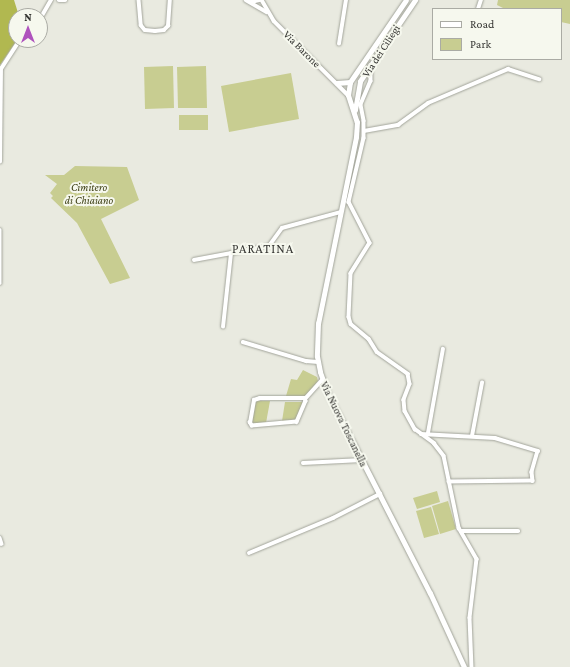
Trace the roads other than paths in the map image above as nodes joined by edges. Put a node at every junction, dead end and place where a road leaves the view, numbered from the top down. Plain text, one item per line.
1 (59, 0) edge
2 (64, 0) edge
3 (140, 0) edge
4 (170, 0) edge
5 (261, 0) edge
6 (346, 0) edge
7 (406, 0) edge
8 (415, 0) edge
9 (248, 1) edge
10 (268, 13) junction
11 (339, 44) dead end
12 (15, 48) edge
13 (371, 65) junction
14 (539, 79) dead end
15 (350, 82) junction
16 (337, 83) junction
17 (359, 84) junction
18 (368, 87) junction
19 (348, 95) junction
20 (355, 105) joint
21 (355, 114) junction
22 (364, 132) junction
23 (0, 162) edge
24 (341, 212) junction
25 (0, 230) edge
26 (231, 253) junction
27 (194, 260) dead end
28 (0, 283) edge
29 (223, 327) dead end
30 (242, 342) dead end
31 (444, 349) dead end
32 (318, 362) junction
33 (322, 380) junction
34 (482, 383) dead end
35 (306, 399) junction
36 (428, 433) junction
37 (421, 434) junction
38 (472, 436) junction
39 (362, 460) junction
40 (303, 463) dead end
41 (449, 482) junction
42 (380, 494) junction
43 (461, 531) junction
44 (518, 531) dead end
45 (0, 538) edge
46 (2, 544) dead end
47 (249, 553) dead end
48 (464, 667) edge
49 (472, 667) edge

1 - 2 street
3 - 4 street
5 - 9 street
5 - 10 street, Via Barone
6 - 11 street
7 - 15 main road, Via dei Ciliegi
8 - 13 main road, Via dei Ciliegi
9 - 10 street
10 - 16 street, Via Barone
12 - 23 street
13 - 17 main road, Via dei Ciliegi
13 - 18 street
14 - 22 street
15 - 16 main road
15 - 19 main road, Via dei Ciliegi
16 - 19 street, Via Barone
17 - 18 street
17 - 19 main road
17 - 20 main road, Via dei Ciliegi
18 - 22 street
19 - 21 main road, Via Nuova Toscanella
20 - 21 main road, Via Nuova Toscanella
21 - 24 main road, Via Nuova Toscanella
22 - 37 street
24 - 26 street
24 - 32 main road, Via Nuova Toscanella
25 - 28 street
26 - 27 street
26 - 29 street
30 - 32 street
31 - 36 street
32 - 33 main road, Via Nuova Toscanella
33 - 35 street
33 - 39 main road, Via Nuova Toscanella
34 - 38 street
35 - 35 street
36 - 37 street
36 - 38 street
37 - 41 street
38 - 41 street
39 - 40 street
39 - 42 main road, Via Nuova Toscanella
41 - 43 street
42 - 47 street
42 - 48 main road, Via Nuova Toscanella
43 - 44 street
43 - 49 street
45 - 46 street

